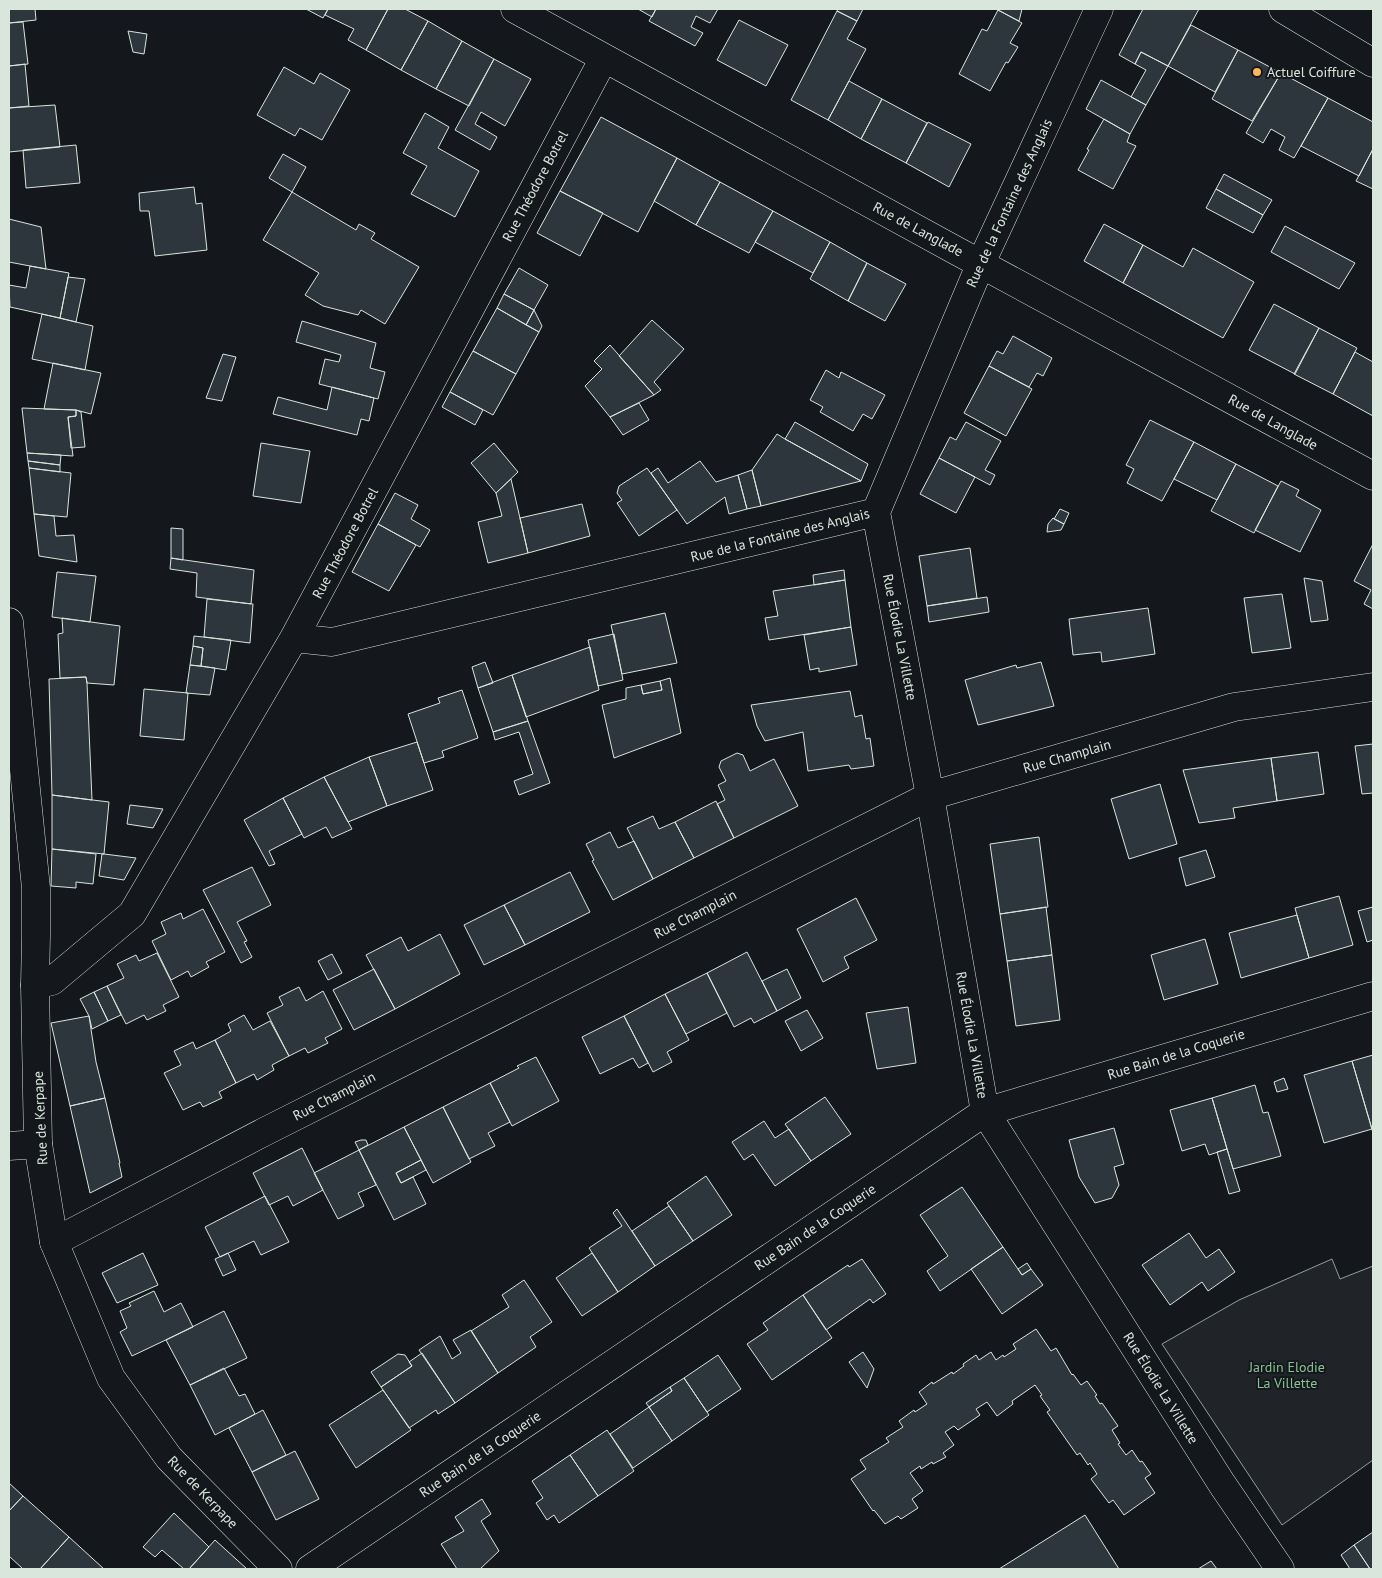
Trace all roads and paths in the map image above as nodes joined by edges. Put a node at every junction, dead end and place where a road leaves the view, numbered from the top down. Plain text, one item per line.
1 (515, 9) edge
2 (1099, 9) edge
3 (1283, 9) edge
4 (604, 58) junction
5 (1373, 63) edge
6 (981, 263) junction
7 (1373, 476) edge
8 (876, 512) junction
9 (9, 622) edge
10 (294, 638) junction
11 (1373, 687) edge
12 (930, 796) junction
13 (35, 985) junction
14 (1373, 996) edge
15 (986, 1112) junction
16 (38, 1144) junction
17 (9, 1146) edge
18 (54, 1242) junction
19 (278, 1569) edge
20 (310, 1569) edge
21 (1280, 1569) edge

1 - 4 street, Rue de Langlade
2 - 6 street, Rue de la Fontaine des Anglais
3 - 5 street
4 - 6 street, Rue de Langlade
4 - 10 street, Rue Théodore Botrel
6 - 7 street, Rue de Langlade
6 - 8 street, Rue de la Fontaine des Anglais
8 - 10 street, Rue de la Fontaine des Anglais
8 - 12 street, Rue Élodie La Villette
9 - 13 street, Rue de Kerpape
10 - 13 street, Rue Théodore Botrel
11 - 12 street, Rue Champlain
12 - 15 street, Rue Élodie La Villette
12 - 18 street, Rue Champlain
13 - 16 street, Rue de Kerpape
14 - 15 street, Rue Bain de la Coquerie
15 - 20 street, Rue Bain de la Coquerie
15 - 21 street, Rue Élodie La Villette
16 - 17 street
16 - 18 street, Rue de Kerpape
18 - 19 street, Rue de Kerpape

